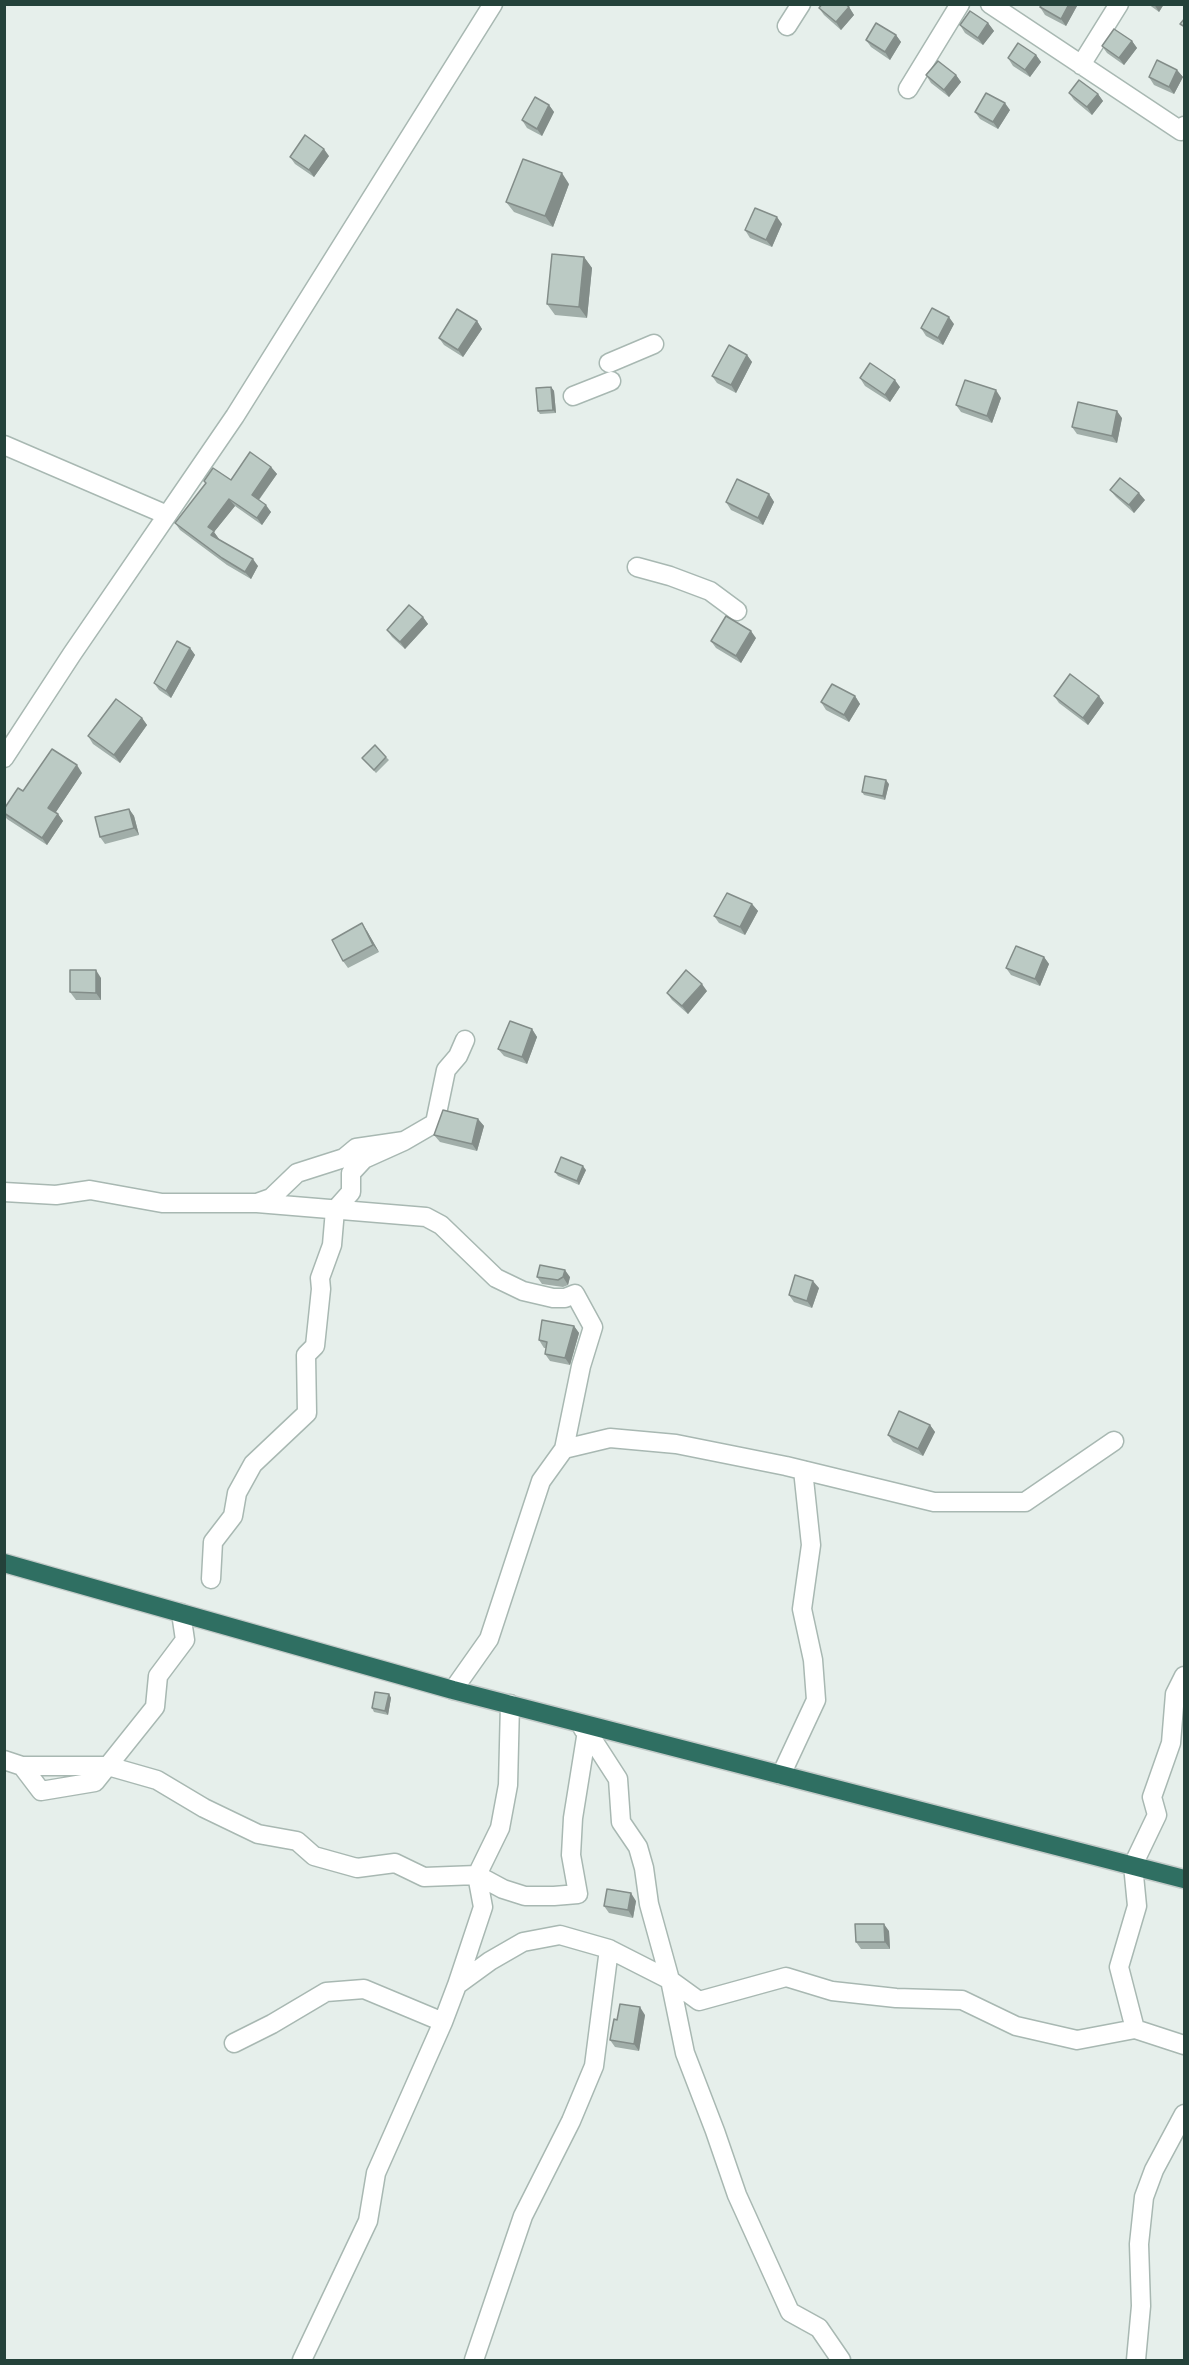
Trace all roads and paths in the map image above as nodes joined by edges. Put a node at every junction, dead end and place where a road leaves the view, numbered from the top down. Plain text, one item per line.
1 (493, 4) edge
2 (801, 4) edge
3 (960, 4) edge
4 (990, 4) edge
5 (1119, 4) edge
6 (787, 26) dead end
7 (1081, 65) junction
8 (908, 89) dead end
9 (1185, 126) edge
10 (654, 344) dead end
11 (573, 396) dead end
12 (4, 445) edge
13 (167, 515) junction
14 (637, 567) dead end
15 (737, 610) dead end
16 (4, 758) edge
17 (465, 1041) dead end
18 (404, 1141) junction
19 (4, 1192) edge
20 (257, 1203) junction
21 (335, 1210) junction
22 (1114, 1440) dead end
23 (564, 1449) junction
24 (803, 1470) junction
25 (4, 1563) edge
26 (211, 1579) dead end
27 (181, 1613) junction
28 (1185, 1676) edge
29 (453, 1690) junction
30 (510, 1704) junction
31 (565, 1720) junction
32 (587, 1731) junction
33 (13, 1763) edge
34 (108, 1766) junction
35 (781, 1775) junction
36 (1133, 1865) junction
37 (477, 1875) junction
38 (1185, 1879) edge
39 (609, 1949) junction
40 (670, 1980) junction
41 (457, 1985) junction
42 (443, 2022) junction
43 (1135, 2029) junction
44 (234, 2043) dead end
45 (1185, 2045) edge
46 (1185, 2114) edge
47 (302, 2361) edge
48 (474, 2361) edge
49 (841, 2361) edge
50 (1136, 2361) edge

1 - 13 street
2 - 6 street
3 - 8 street
4 - 7 street
5 - 7 street
7 - 9 street
10 - 11 street
12 - 13 street
13 - 16 street
14 - 15 street
17 - 18 street
18 - 20 street
18 - 21 street
19 - 20 street
20 - 21 street
21 - 23 street
21 - 26 street
22 - 24 street
23 - 24 street
23 - 29 street
24 - 35 street
25 - 27 highway
27 - 29 highway
27 - 34 street
28 - 36 street
29 - 30 highway
30 - 31 highway
30 - 37 street
31 - 32 street
31 - 35 highway
32 - 37 street
32 - 40 street
33 - 34 street
33 - 34 street
34 - 37 street
35 - 36 highway
36 - 38 highway
36 - 43 street
37 - 41 street
39 - 40 street
39 - 41 street
39 - 48 street
40 - 43 street
40 - 49 street
41 - 42 street
42 - 44 street
42 - 47 street
43 - 45 street
46 - 50 street

